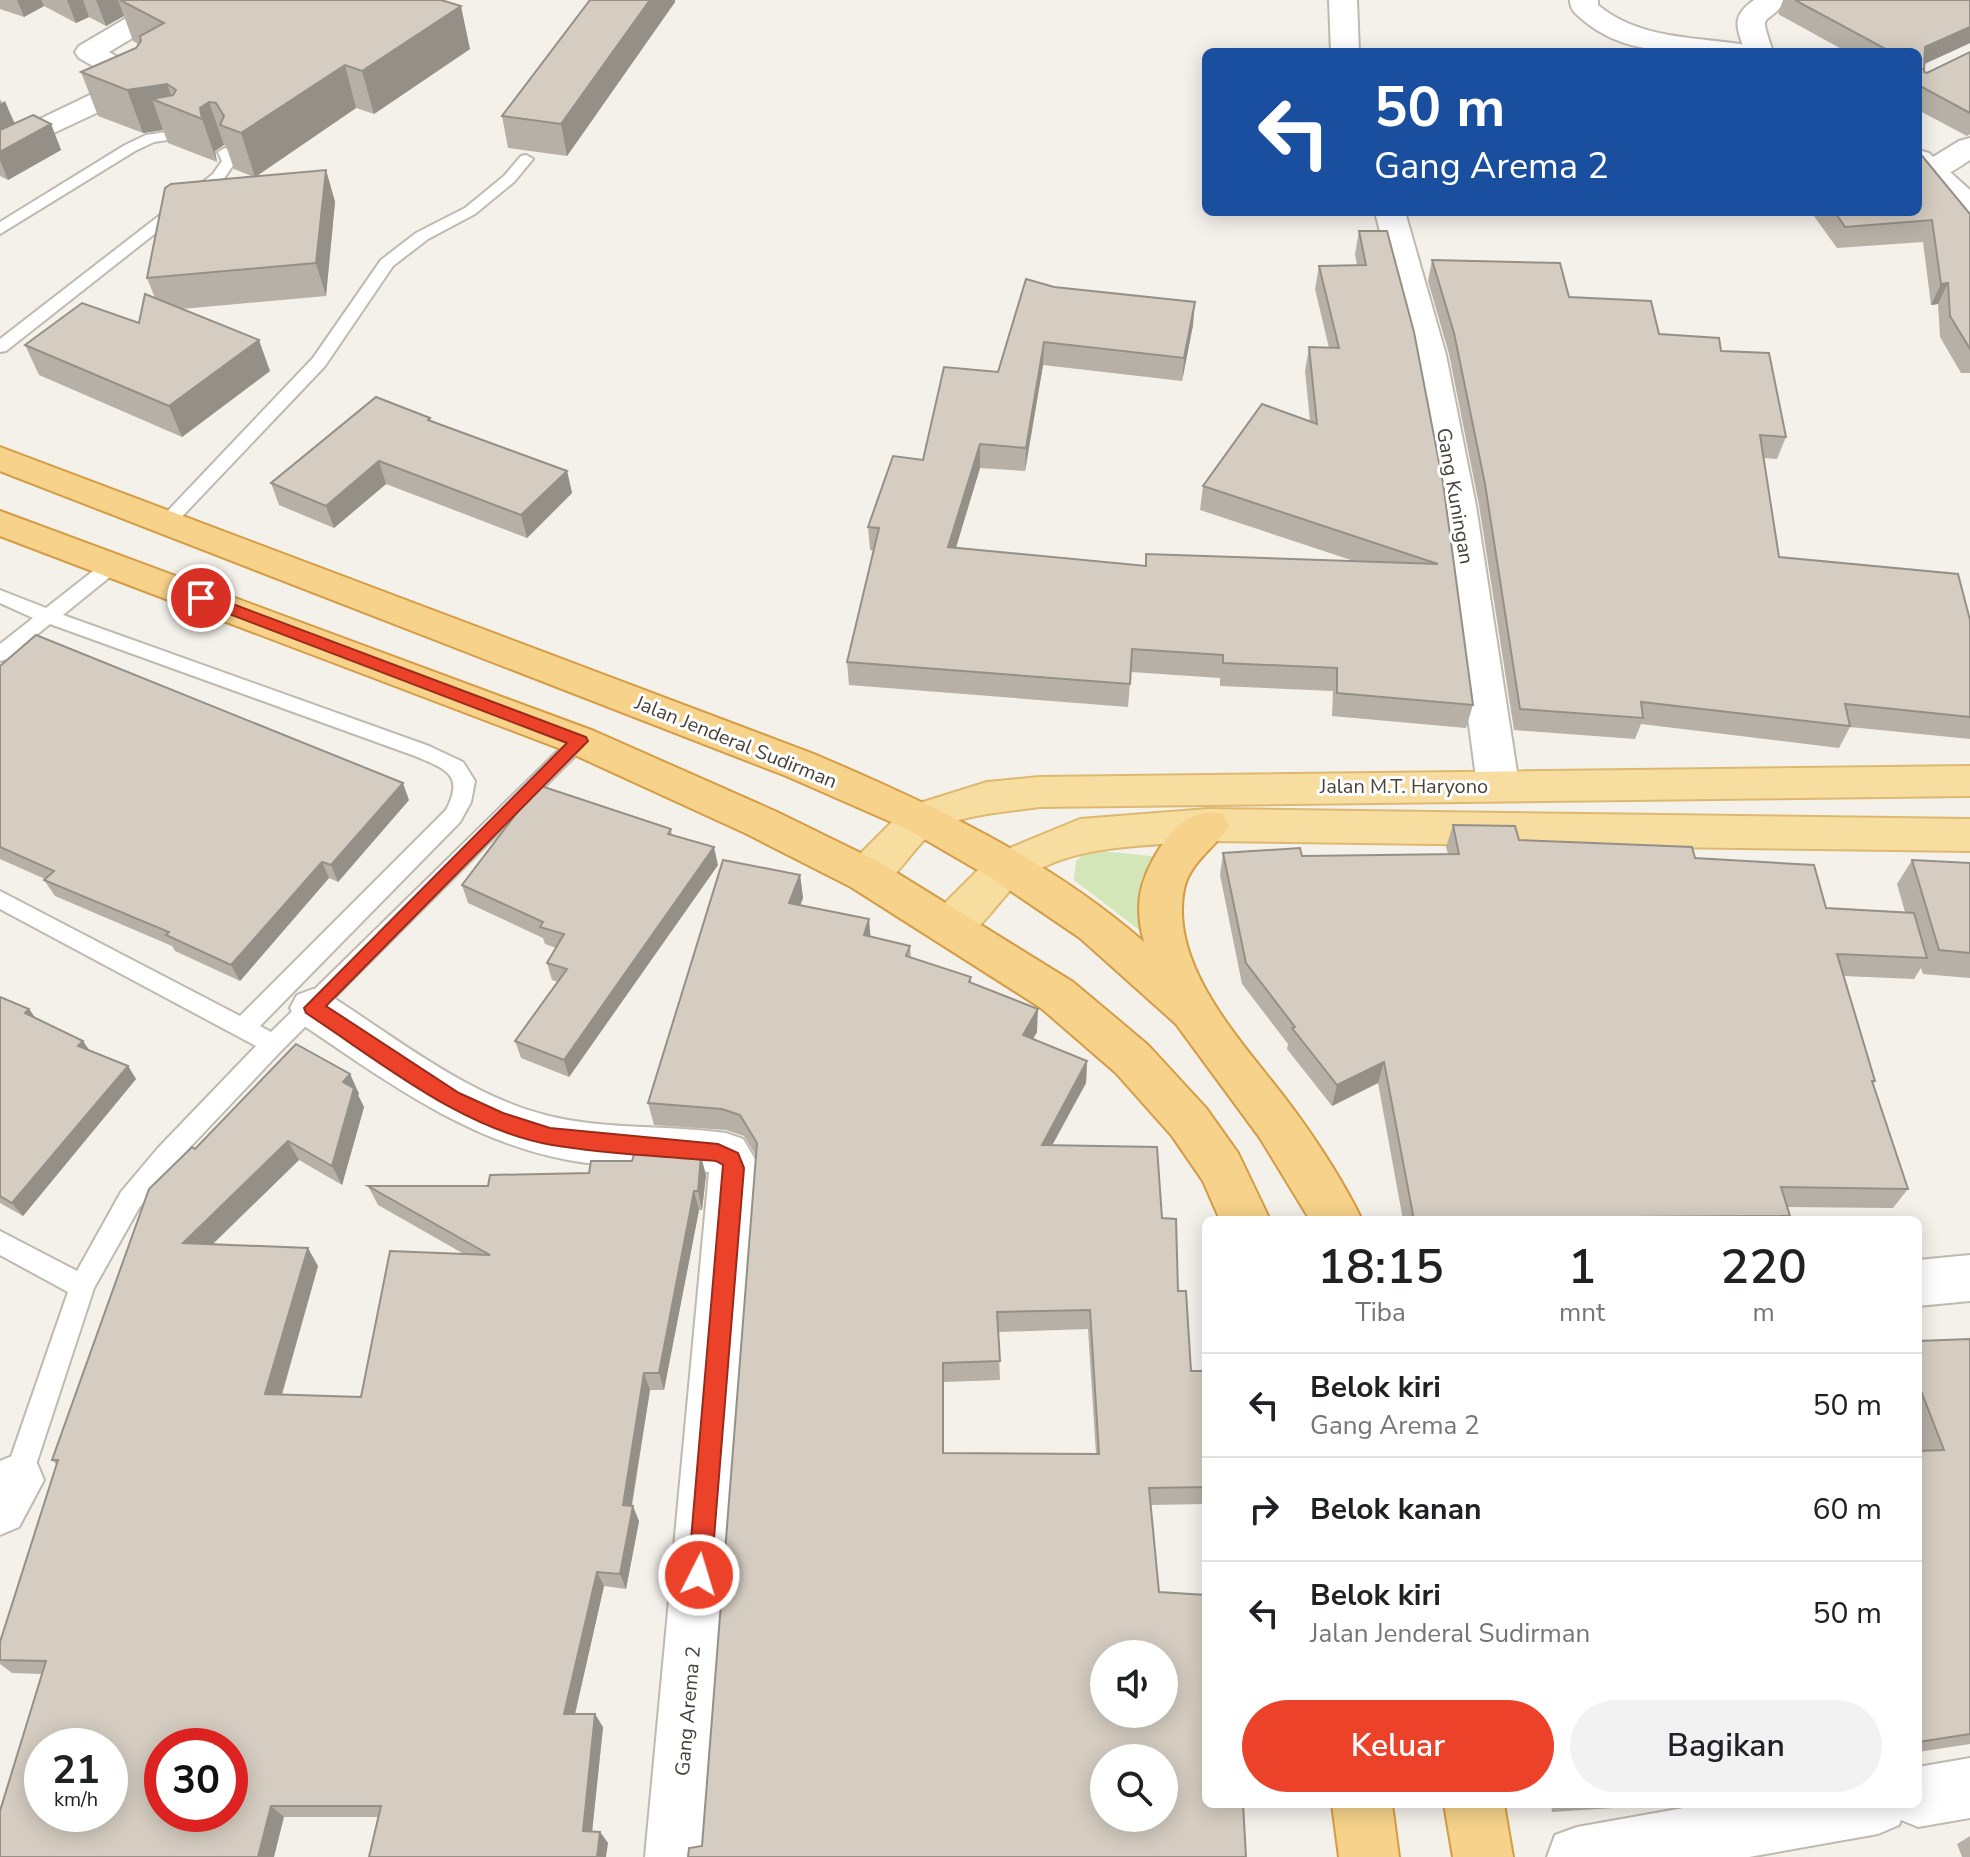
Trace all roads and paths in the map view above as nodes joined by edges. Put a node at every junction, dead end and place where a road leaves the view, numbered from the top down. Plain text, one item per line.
1 (176, 0) edge
2 (1343, 0) edge
3 (1584, 0) edge
4 (1772, 0) edge
5 (1345, 48) edge
6 (1711, 48) edge
7 (1758, 48) edge
8 (181, 134) edge
9 (1970, 147) edge
10 (0, 149) edge
11 (526, 159) edge
12 (225, 160) edge
13 (1925, 165) edge
14 (1970, 206) edge
15 (1391, 216) edge
16 (0, 229) edge
17 (0, 347) edge
18 (0, 458) edge
19 (167, 522) junction
20 (0, 523) edge
21 (114, 564) junction
22 (0, 596) edge
23 (47, 616) junction
24 (0, 654) edge
25 (580, 741) junction
26 (1970, 781) edge
27 (1498, 785) junction
28 (922, 818) junction
29 (1208, 825) junction
30 (1970, 835) edge
31 (1008, 867) junction
32 (866, 875) junction
33 (0, 899) edge
34 (949, 927) junction
35 (313, 1008) junction
36 (1192, 1011) junction
37 (243, 1028) junction
38 (273, 1044) junction
39 (1243, 1216) edge
40 (1334, 1216) edge
41 (0, 1242) edge
42 (1970, 1278) edge
43 (1922, 1283) edge
44 (82, 1287) junction
45 (9, 1494) edge
46 (1970, 1788) edge
47 (1922, 1796) edge
48 (1363, 1808) edge
49 (1475, 1808) edge
50 (1855, 1808) edge
51 (675, 1857) edge
52 (1369, 1857) edge
53 (1483, 1857) edge
54 (1577, 1857) edge

1 - 10 street
2 - 5 street
3 - 6 street
4 - 7 street
8 - 16 lane
9 - 13 street
11 - 19 lane
12 - 17 lane
13 - 14 street
15 - 27 street, Gang Kuningan
18 - 19 highway, Jalan Jenderal Sudirman
19 - 28 highway, Jalan Jenderal Sudirman
20 - 21 highway
21 - 23 lane
21 - 25 highway
22 - 23 lane
23 - 24 lane
23 - 37 lane
25 - 32 highway
25 - 35 lane
26 - 27 main road, Jalan M.T. Haryono
27 - 28 main road, Jalan M.T. Haryono
28 - 31 highway, Jalan Jenderal Sudirman
28 - 32 main road, Jalan M.T. Haryono
29 - 30 main road, Jalan M.T. Haryono
29 - 31 main road, Jalan M.T. Haryono
29 - 36 highway
31 - 34 main road, Jalan M.T. Haryono
31 - 36 highway, Jalan Jenderal Sudirman
32 - 34 highway
33 - 37 lane
34 - 39 highway
35 - 38 lane
35 - 51 street, Gang Arema 2
36 - 40 highway, Jalan Jenderal Sudirman
37 - 38 lane
38 - 44 lane
41 - 44 lane
42 - 43 street
44 - 45 lane
46 - 47 street
48 - 52 highway
49 - 53 highway
50 - 54 street

